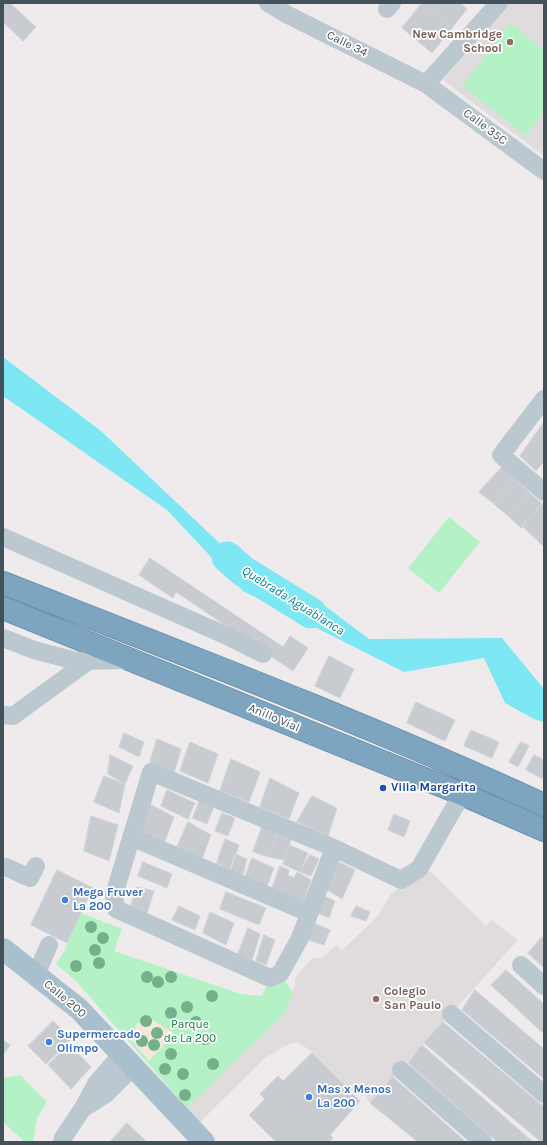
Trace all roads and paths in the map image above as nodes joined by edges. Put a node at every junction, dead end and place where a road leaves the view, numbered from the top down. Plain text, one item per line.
1 (268, 3) edge
2 (499, 3) edge
3 (293, 9) edge
4 (426, 84) junction
5 (544, 171) edge
6 (544, 399) edge
7 (544, 492) edge
8 (3, 537) edge
9 (3, 583) edge
10 (3, 608) edge
11 (3, 638) edge
12 (263, 654) dead end
13 (133, 659) junction
14 (87, 662) junction
15 (3, 715) edge
16 (462, 794) junction
17 (544, 805) edge
18 (544, 830) edge
19 (131, 837) junction
20 (334, 848) junction
21 (6, 865) edge
22 (36, 866) dead end
23 (309, 913) junction
24 (49, 945) dead end
25 (3, 949) edge
26 (521, 965) dead end
27 (33, 973) junction
28 (544, 986) edge
29 (450, 1014) dead end
30 (127, 1061) junction
31 (401, 1070) dead end
32 (544, 1094) edge
33 (62, 1142) edge
34 (204, 1142) edge
35 (483, 1142) edge

1 - 3 street, Calle 34
2 - 4 street
3 - 4 street, Calle 34
4 - 5 street, Calle 35C
6 - 7 street
8 - 12 street
9 - 17 highway, Anillo Víal
10 - 13 highway, Anillo Víal
11 - 14 street
13 - 14 street
13 - 16 highway, Anillo Víal
14 - 15 street
16 - 18 highway, Anillo Víal
16 - 20 street
19 - 20 street
19 - 23 street
19 - 23 street
20 - 23 street
21 - 22 street
24 - 27 street
25 - 27 main road, Calle 200
26 - 28 street
27 - 30 main road, Calle 200
29 - 32 street
30 - 33 street
30 - 34 main road, Calle 200
31 - 35 street

